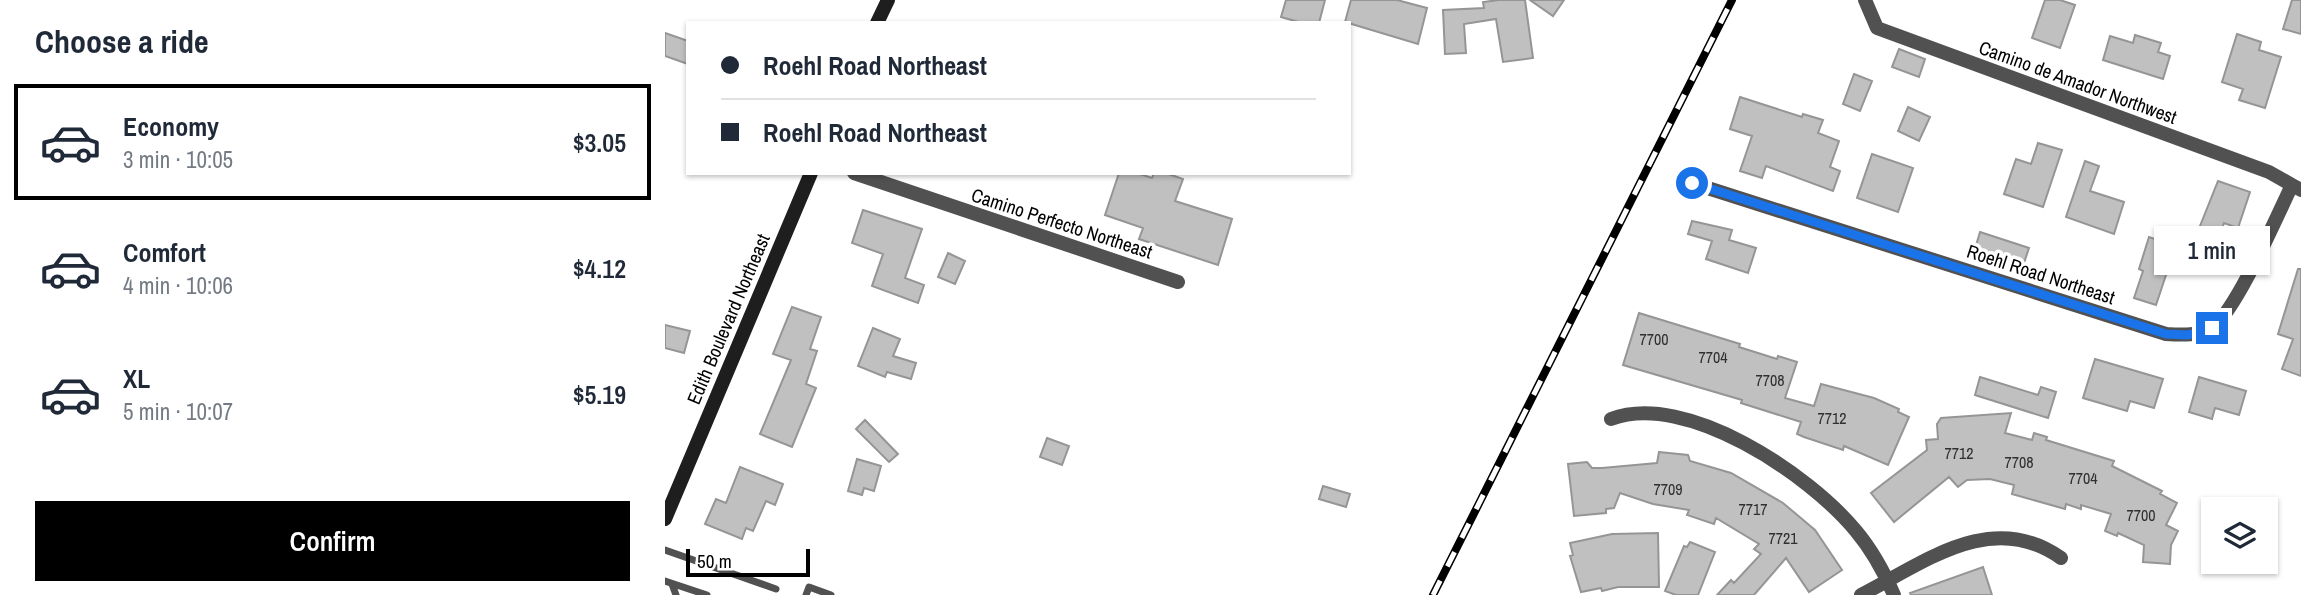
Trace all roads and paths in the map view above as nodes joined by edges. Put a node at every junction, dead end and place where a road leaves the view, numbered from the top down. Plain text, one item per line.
1 (888, 0) edge
2 (1865, 0) edge
3 (878, 21) edge
4 (810, 175) edge
5 (860, 175) edge
6 (1692, 183) dead end
7 (2297, 188) edge
8 (1178, 282) dead end
9 (1611, 418) dead end
10 (665, 519) edge
11 (665, 550) edge
12 (2061, 558) dead end
13 (1888, 580) junction
14 (669, 582) edge
15 (776, 589) dead end
16 (676, 595) edge
17 (708, 595) edge
18 (806, 595) edge
19 (831, 595) edge
20 (1861, 595) edge
21 (1895, 595) edge

1 - 3 street
2 - 7 street, Camino de Amador Northwest
4 - 10 street, Edith Boulevard Northeast
5 - 8 street, Camino Perfecto Northeast
6 - 7 street, Roehl Road Northeast
9 - 13 street
11 - 15 lane
12 - 13 street
13 - 20 street
13 - 21 street
14 - 16 lane
14 - 17 lane
18 - 19 lane

